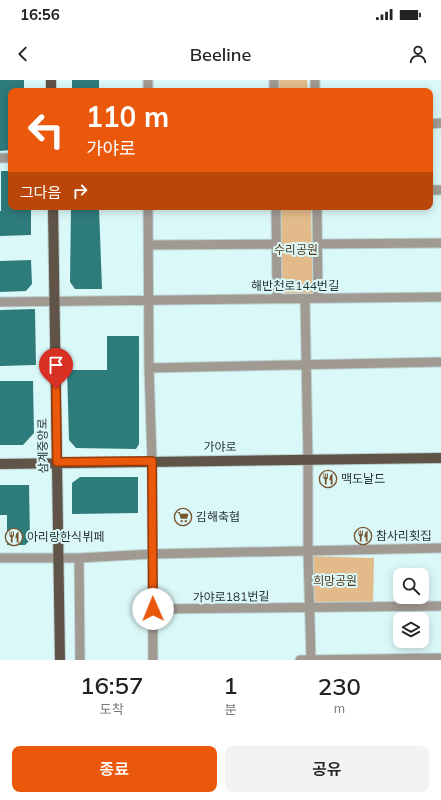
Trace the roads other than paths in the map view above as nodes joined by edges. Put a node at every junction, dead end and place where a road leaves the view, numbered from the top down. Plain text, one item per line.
1 (53, 210) edge
2 (148, 210) edge
3 (276, 210) edge
4 (317, 210) edge
5 (441, 243) edge
6 (276, 244) junction
7 (318, 244) junction
8 (148, 245) junction
9 (441, 297) edge
10 (277, 298) junction
11 (318, 298) junction
12 (149, 299) junction
13 (305, 299) junction
14 (54, 301) junction
15 (0, 302) edge
16 (441, 362) edge
17 (306, 365) junction
18 (150, 368) junction
19 (441, 458) edge
20 (308, 460) junction
21 (152, 461) junction
22 (57, 462) junction
23 (0, 464) edge
24 (441, 548) edge
25 (308, 551) junction
26 (152, 554) junction
27 (58, 557) junction
28 (0, 558) edge
29 (79, 558) junction
30 (441, 606) edge
31 (310, 608) junction
32 (153, 609) junction
33 (441, 658) edge
34 (60, 660) edge
35 (80, 660) edge
36 (153, 660) edge
37 (300, 660) edge
38 (311, 660) edge

1 - 14 main road, 삼계중앙로
2 - 8 street
3 - 6 street
4 - 7 street
5 - 7 street
6 - 8 street
6 - 10 street
7 - 11 street
8 - 12 street
9 - 11 street, 해반천로144번길
10 - 12 street, 해반천로144번길
10 - 13 street, 해반천로144번길
11 - 13 street, 해반천로144번길
12 - 14 street, 해반천로144번길
12 - 18 street
13 - 17 street
14 - 15 street, 해반천로144번길
14 - 22 main road, 삼계중앙로
16 - 17 street
17 - 18 street
17 - 20 street
18 - 21 street
19 - 20 main road, 가야로
20 - 21 main road, 가야로
20 - 25 street
21 - 22 main road, 가야로
21 - 26 street
22 - 23 main road, 가야로
22 - 27 main road, 삼계중앙로
24 - 25 street
25 - 26 street
25 - 31 street
26 - 29 street
26 - 32 street
27 - 28 street
27 - 29 street
27 - 34 main road, 삼계중앙로
29 - 35 street
30 - 31 street, 가야로181번길
31 - 32 street, 가야로181번길
31 - 38 street
32 - 36 street
33 - 38 street
37 - 38 street

